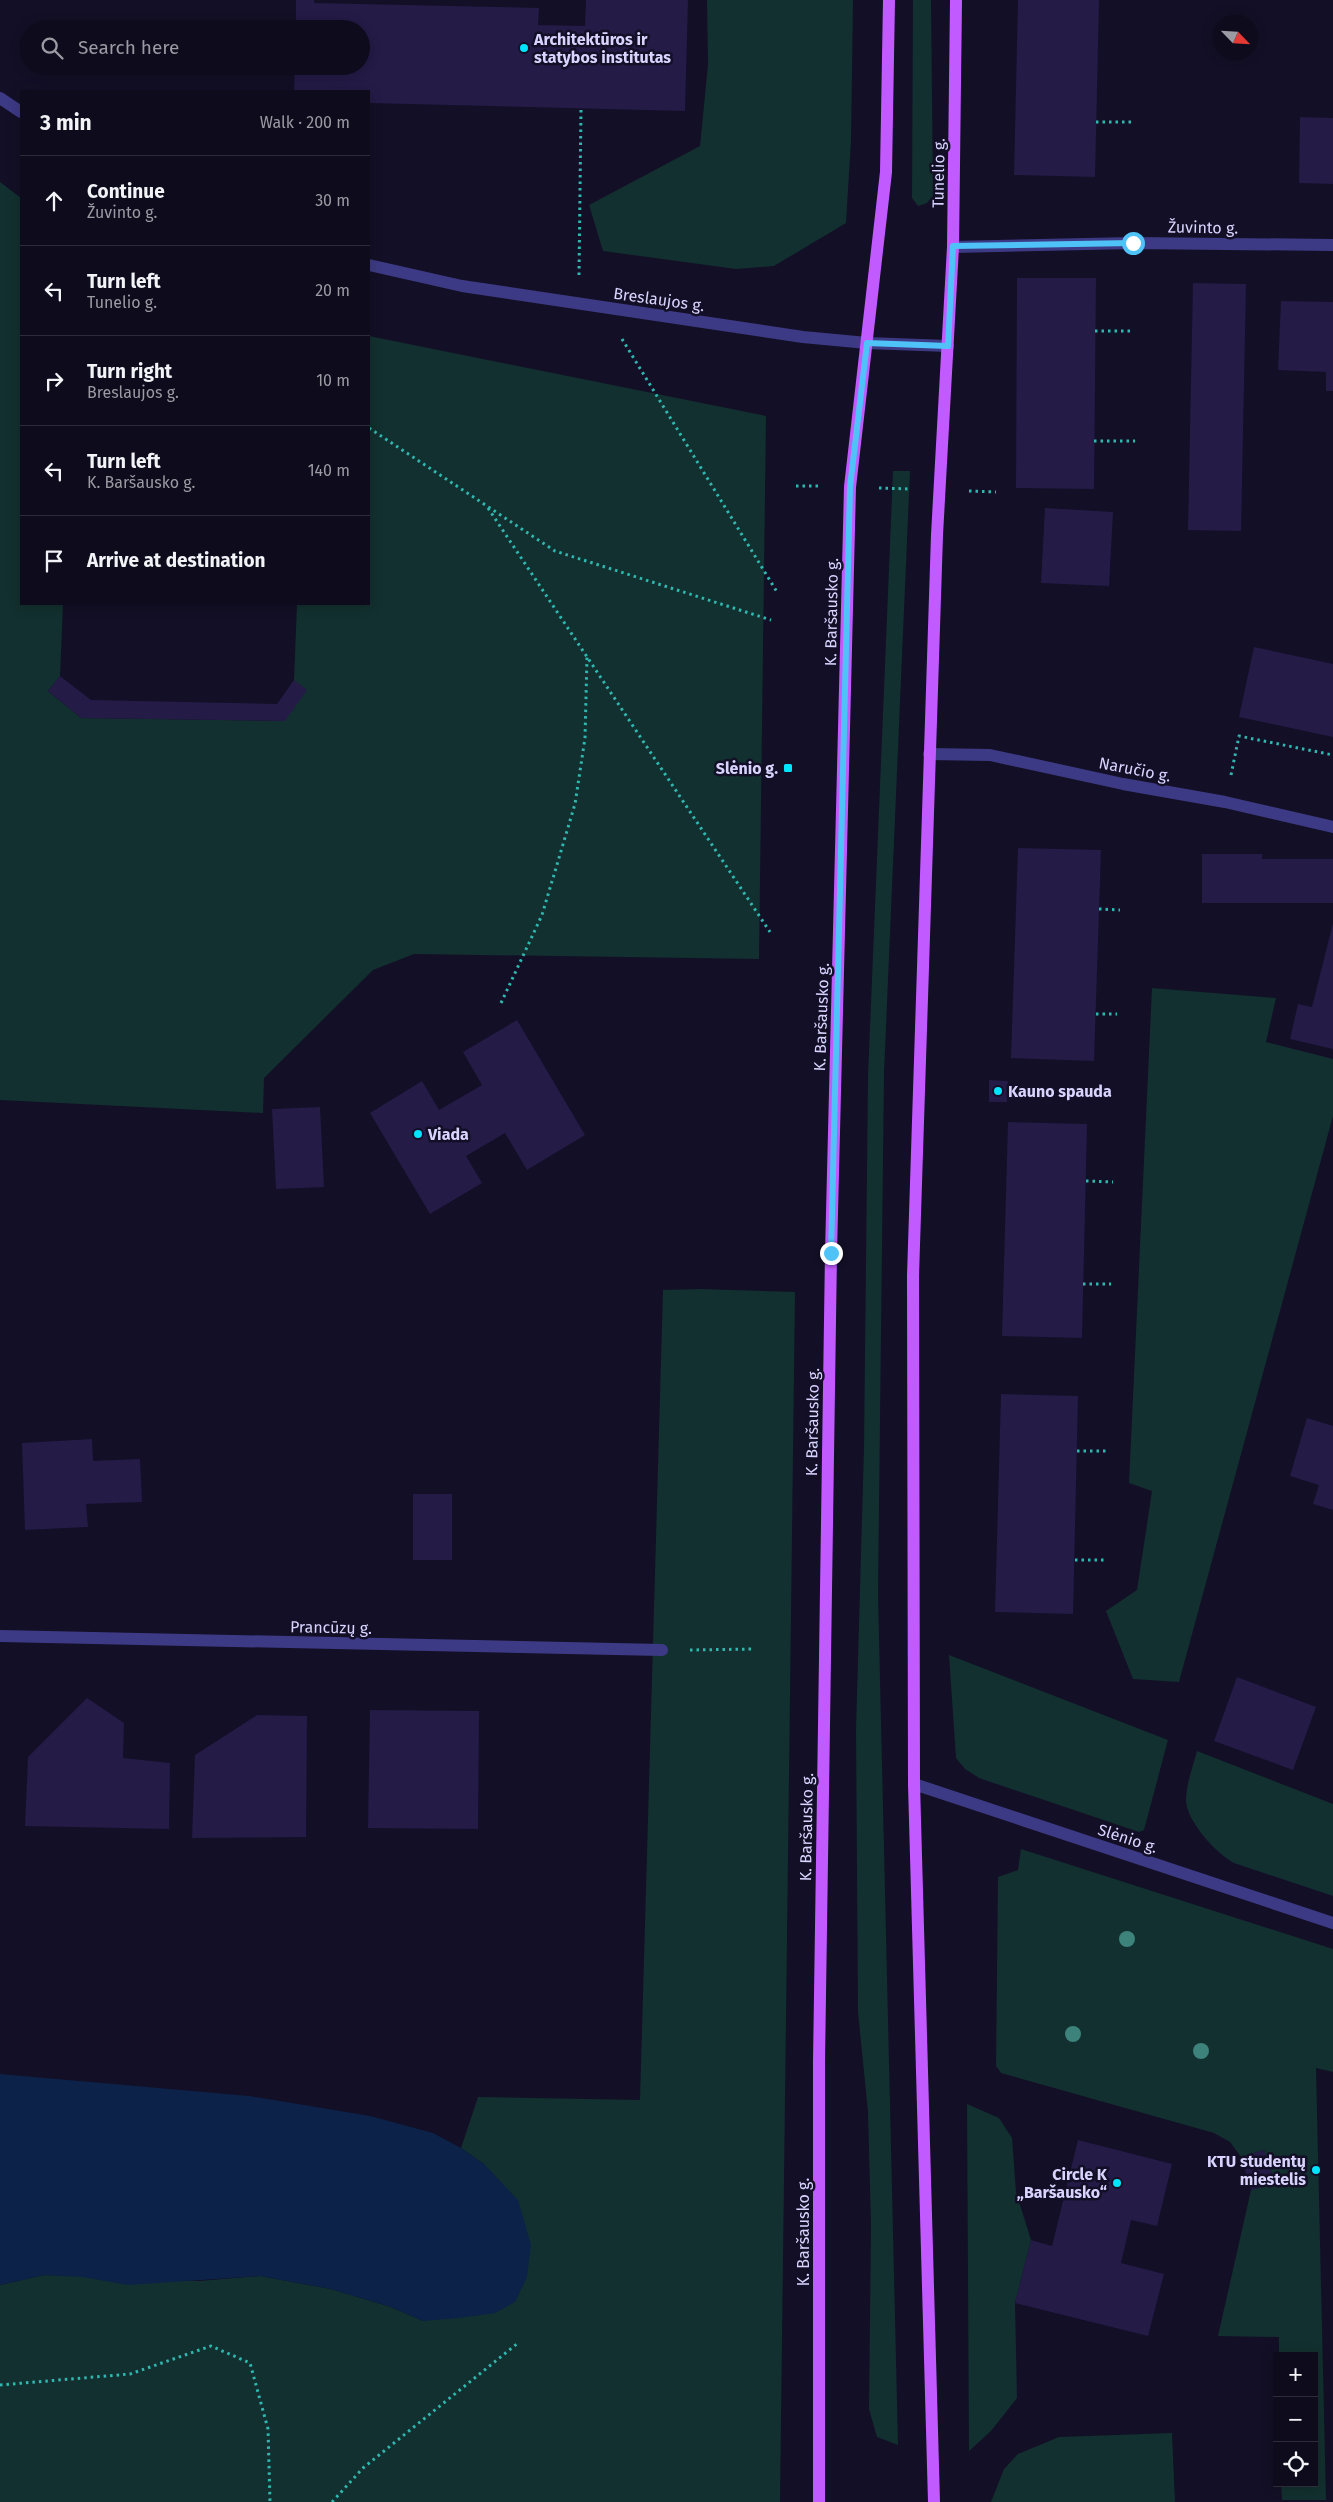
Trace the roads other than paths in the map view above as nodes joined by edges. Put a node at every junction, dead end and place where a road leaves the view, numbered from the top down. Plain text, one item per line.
1 (889, 0) edge
2 (956, 0) edge
3 (0, 98) edge
4 (20, 111) edge
5 (1333, 245) edge
6 (953, 246) junction
7 (370, 265) edge
8 (867, 343) junction
9 (948, 346) junction
10 (929, 754) junction
11 (1333, 827) edge
12 (0, 1636) edge
13 (662, 1650) road end
14 (914, 1784) junction
15 (1333, 1923) edge
16 (819, 2502) edge
17 (934, 2502) edge

1 - 8 main road
2 - 6 main road, Tunelio g.
3 - 4 street
5 - 6 street, Žuvinto g.
6 - 9 main road, Tunelio g.
7 - 8 street, Breslaujos g.
8 - 9 street, Breslaujos g.
8 - 16 main road, K. Baršausko g.
9 - 10 main road
10 - 11 street, Naručio g.
10 - 14 main road
12 - 13 street, Prancūzų g.
14 - 15 street, Slėnio g.
14 - 17 main road

